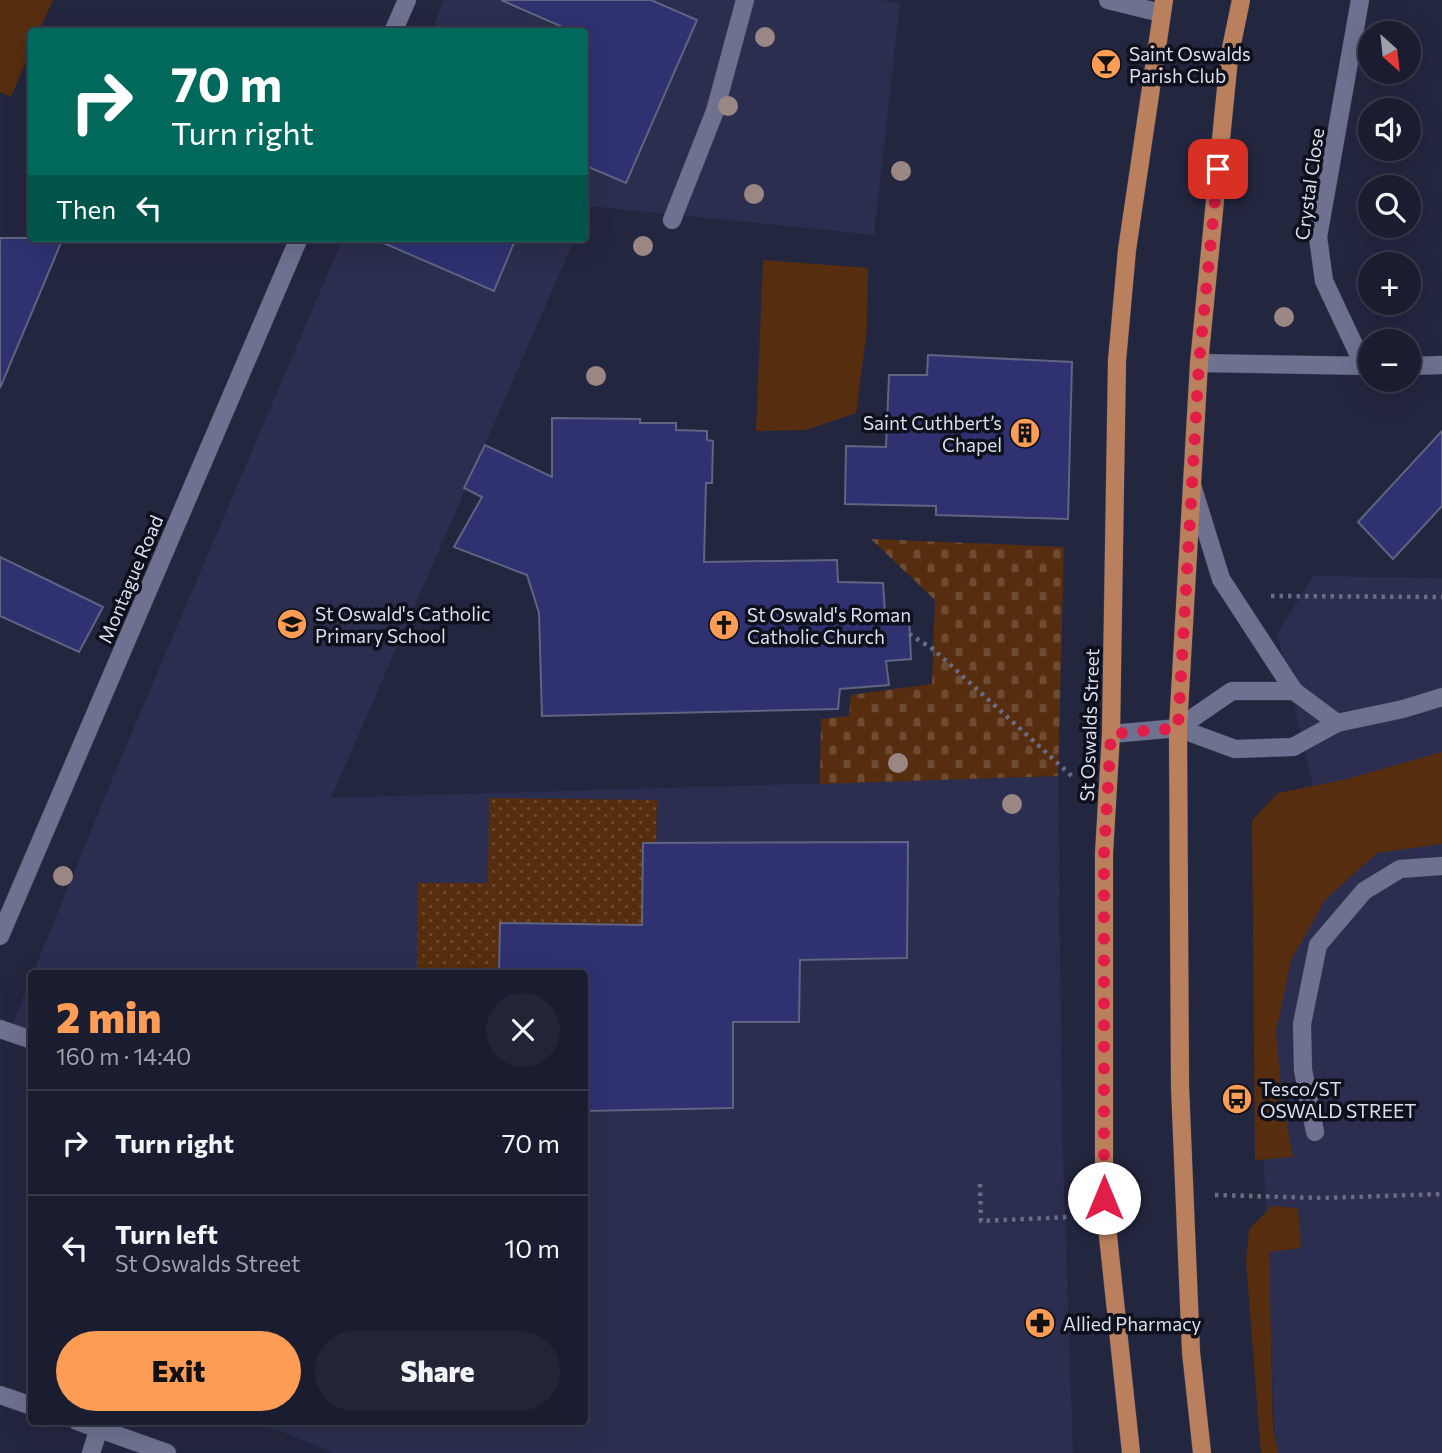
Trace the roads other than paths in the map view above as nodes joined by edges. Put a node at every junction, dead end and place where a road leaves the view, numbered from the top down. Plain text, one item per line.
1 (407, 0) edge
2 (745, 0) edge
3 (1108, 0) edge
4 (1241, 0) edge
5 (1360, 0) edge
6 (1163, 6) edge
7 (395, 28) edge
8 (671, 220) dead end
9 (297, 242) edge
10 (1358, 348) edge
11 (1199, 363) junction
12 (1442, 365) edge
13 (1358, 366) edge
14 (1421, 366) edge
15 (1192, 485) junction
16 (1294, 691) junction
17 (1442, 697) edge
18 (1337, 723) junction
19 (1178, 728) junction
20 (1111, 734) junction
21 (1442, 866) edge
22 (0, 936) edge
23 (0, 1029) edge
24 (28, 1039) edge
25 (1315, 1132) dead end
26 (0, 1395) edge
27 (28, 1405) edge
28 (90, 1425) edge
29 (99, 1428) junction
30 (91, 1453) edge
31 (167, 1453) edge
32 (1131, 1453) edge
33 (1202, 1453) edge

1 - 7 street
2 - 8 street
3 - 6 street
4 - 11 main road
5 - 10 street, Crystal Close
6 - 20 main road, St Oswalds Street
9 - 22 street, Montague Road
11 - 13 street
11 - 15 main road
12 - 14 street
15 - 16 street
15 - 19 main road
16 - 18 street
16 - 19 street
17 - 18 street
18 - 19 street
19 - 20 street
19 - 33 main road
20 - 32 main road, St Oswalds Street
21 - 25 street
23 - 24 street
26 - 27 street
28 - 29 street
29 - 30 street
29 - 31 street

